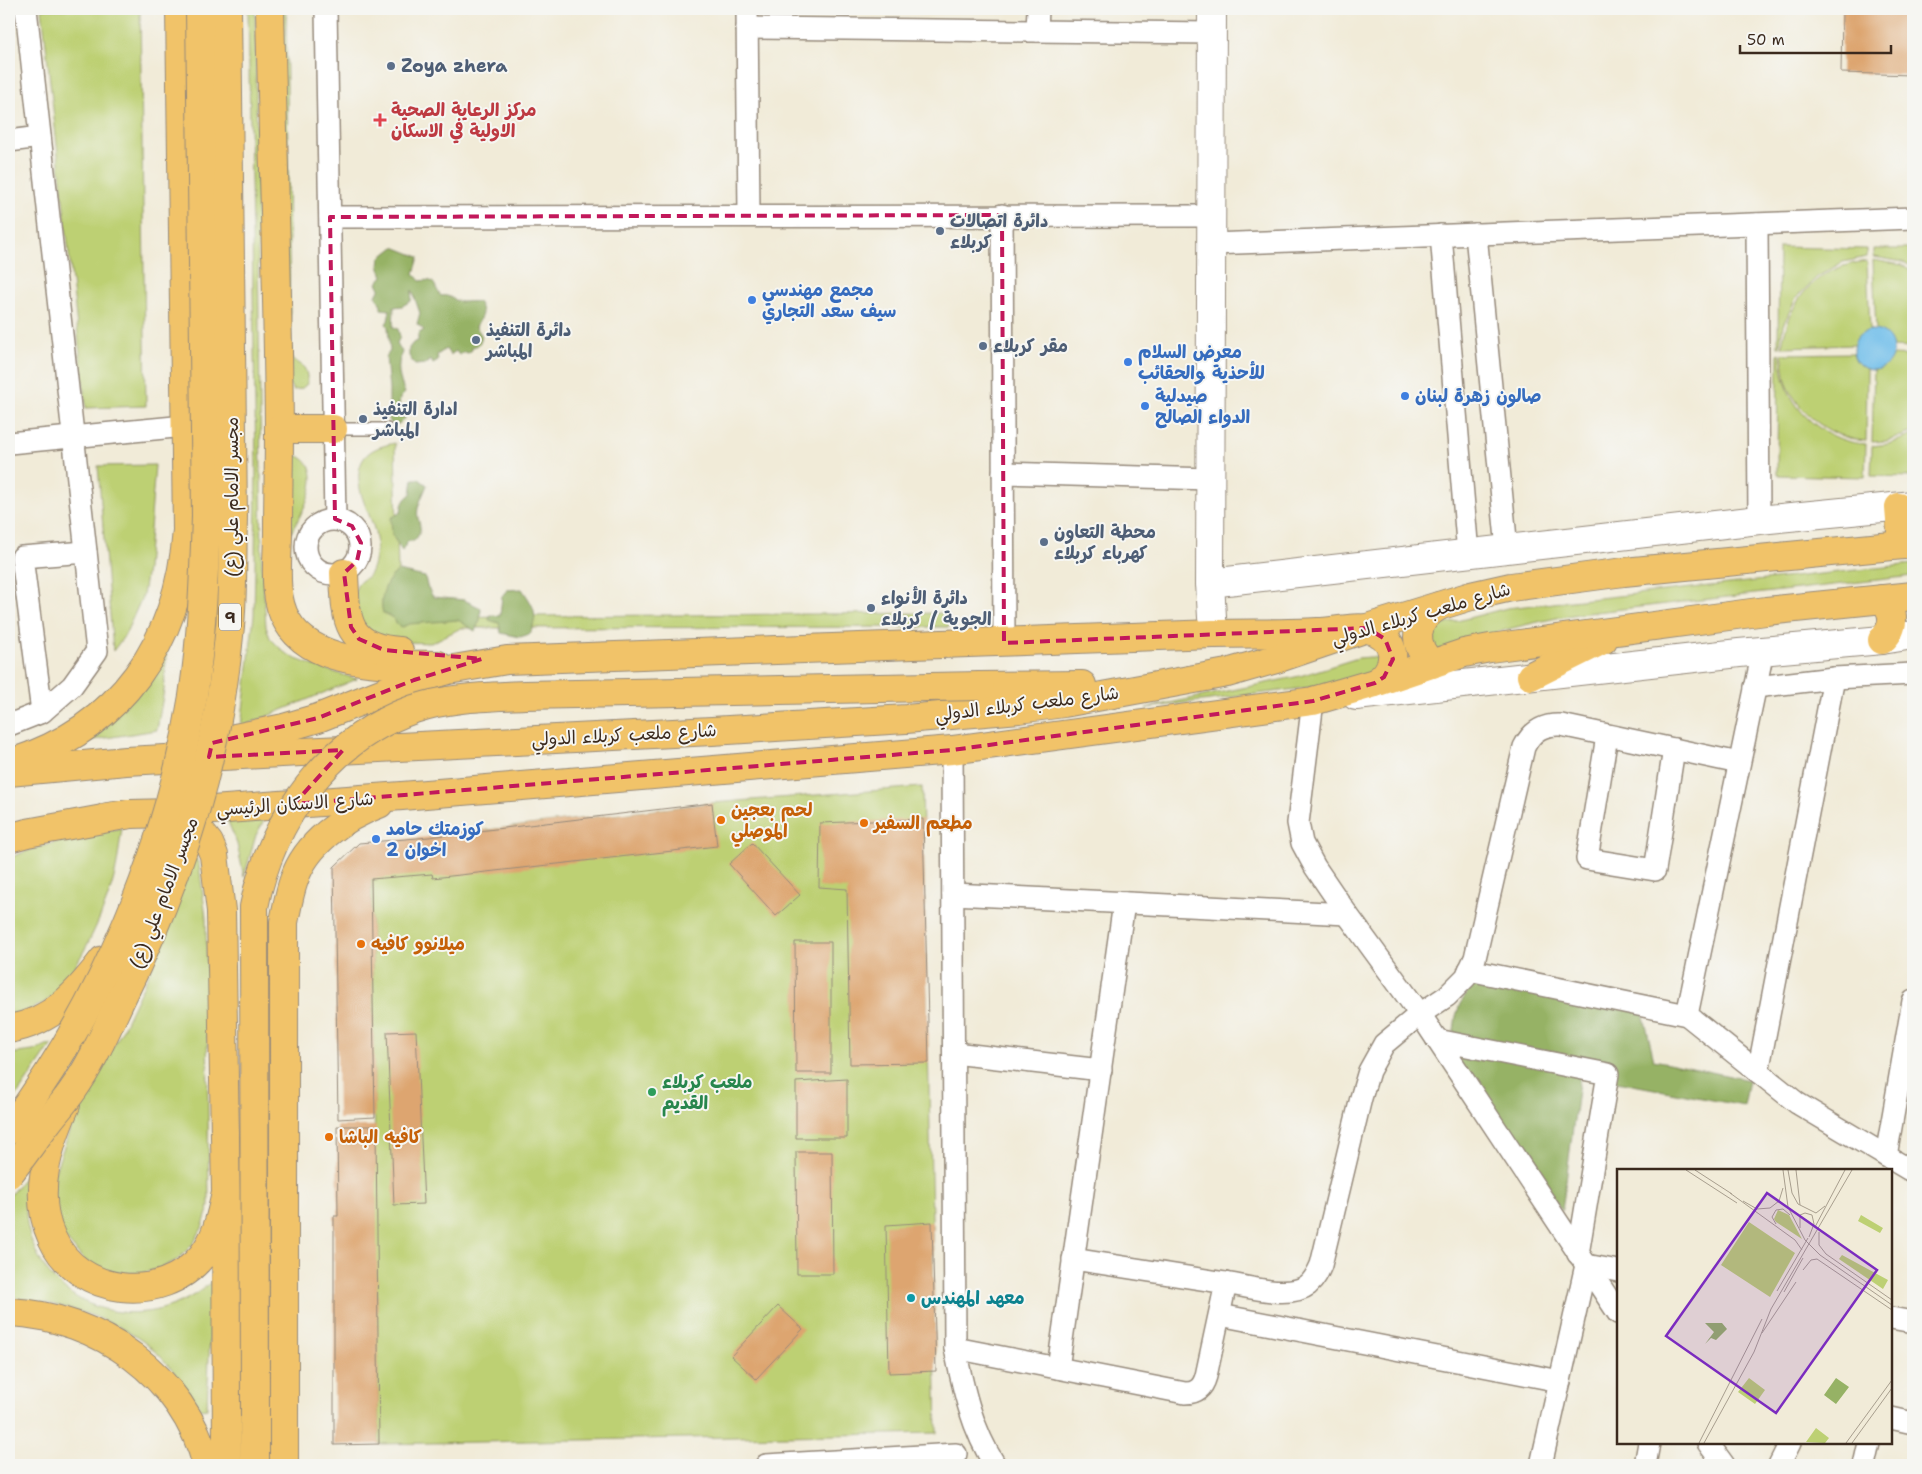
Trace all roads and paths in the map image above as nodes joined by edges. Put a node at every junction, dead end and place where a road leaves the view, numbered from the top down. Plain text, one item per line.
1 (26, 9) edge
2 (180, 9) edge
3 (200, 9) edge
4 (227, 9) edge
5 (270, 9) edge
6 (326, 9) edge
7 (1038, 9) edge
8 (747, 18) edge
9 (1212, 21) edge
10 (1037, 31) junction
11 (40, 137) junction
12 (9, 141) edge
13 (1002, 215) junction
14 (749, 216) junction
15 (1211, 216) junction
16 (330, 217) junction
17 (1913, 218) edge
18 (1757, 224) junction
19 (1476, 234) junction
20 (1441, 235) junction
21 (1211, 244) junction
22 (185, 426) junction
23 (279, 429) junction
24 (333, 429) junction
25 (387, 429) dead end
26 (74, 437) junction
27 (9, 444) edge
28 (1003, 473) junction
29 (1210, 479) junction
30 (1906, 506) edge
31 (335, 519) junction
32 (1759, 520) junction
33 (1908, 544) edge
34 (1507, 549) junction
35 (86, 552) junction
36 (1468, 554) junction
37 (344, 572) junction
38 (1210, 583) junction
39 (1913, 596) edge
40 (1882, 599) junction
41 (1913, 600) edge
42 (1439, 606) junction
43 (1913, 620) edge
44 (1367, 628) junction
45 (1622, 630) junction
46 (1213, 634) junction
47 (1913, 635) edge
48 (1882, 640) junction
49 (1004, 643) junction
50 (1763, 651) junction
51 (507, 660) junction
52 (1432, 664) junction
53 (466, 665) junction
54 (1913, 674) edge
55 (1531, 676) junction
56 (1204, 678) junction
57 (1834, 678) junction
58 (1375, 683) junction
59 (1755, 687) junction
60 (1313, 701) junction
61 (42, 712) junction
62 (9, 725) edge
63 (1607, 736) junction
64 (952, 750) junction
65 (1674, 750) junction
66 (126, 761) junction
67 (1740, 763) junction
68 (9, 764) edge
69 (9, 772) edge
70 (402, 796) junction
71 (172, 813) junction
72 (130, 814) junction
73 (9, 830) edge
74 (9, 838) edge
75 (953, 894) junction
76 (1124, 903) junction
77 (1346, 914) junction
78 (119, 939) junction
79 (222, 965) junction
80 (1469, 970) junction
81 (283, 973) junction
82 (1913, 1001) edge
83 (1420, 1014) junction
84 (1687, 1015) junction
85 (9, 1029) edge
86 (1437, 1040) junction
87 (954, 1053) junction
88 (1101, 1070) junction
89 (1758, 1072) junction
90 (73, 1090) junction
91 (9, 1130) edge
92 (1886, 1156) junction
93 (1913, 1172) edge
94 (9, 1174) edge
95 (226, 1192) junction
96 (1073, 1259) junction
97 (1582, 1260) junction
98 (1617, 1271) edge
99 (1226, 1283) junction
100 (9, 1312) edge
101 (1617, 1312) edge
102 (1220, 1316) junction
103 (1892, 1318) edge
104 (1913, 1322) edge
105 (955, 1348) junction
106 (1058, 1368) junction
107 (1560, 1381) junction
108 (1892, 1418) edge
109 (1913, 1422) edge
110 (983, 1442) junction
111 (1649, 1444) edge
112 (1709, 1444) edge
113 (1790, 1444) edge
114 (1869, 1444) edge
115 (955, 1460) edge
116 (826, 1464) edge
117 (207, 1465) edge
118 (227, 1465) edge
119 (255, 1465) edge
120 (284, 1465) edge
121 (766, 1465) edge
122 (996, 1465) edge
123 (1541, 1465) edge
124 (1645, 1465) edge
125 (1724, 1465) edge
126 (1779, 1465) edge
127 (1864, 1465) edge

1 - 11 street
2 - 22 main road
3 - 78 main road, مجسر الامام علي (ع) / 9, bridge
4 - 90 main road, مجسر الامام علي (ع) / 9, bridge
5 - 23 main road
6 - 16 street
7 - 10 street
8 - 10 street
8 - 14 street
9 - 10 street
9 - 15 street
11 - 12 street
11 - 26 street
13 - 14 street
13 - 15 street
13 - 28 street
14 - 16 street
15 - 21 street
16 - 24 street
17 - 18 street
18 - 19 street
18 - 32 street
19 - 20 street
19 - 34 street
20 - 21 street
20 - 36 street
21 - 29 street
22 - 26 street
22 - 68 main road
23 - 24 main road
23 - 53 main road
24 - 25 lane
24 - 31 street
26 - 27 street
26 - 35 street
28 - 29 street
28 - 49 street
29 - 38 street
30 - 32 street
30 - 33 main road
31 - 37 street
31 - 37 street
32 - 34 street
33 - 42 main road, شارع ملعب كربلاء الدولي
34 - 36 street
35 - 61 street
35 - 61 street
36 - 38 street
37 - 51 main road
38 - 46 street
39 - 40 main road, شارع ملعب كربلاء الدولي
40 - 45 main road, شارع ملعب كربلاء الدولي
40 - 48 main road
41 - 43 main road
42 - 44 main road, شارع ملعب كربلاء الدولي
42 - 52 main road
44 - 46 main road
44 - 56 main road, شارع ملعب كربلاء الدولي
44 - 58 main road
45 - 52 main road, شارع ملعب كربلاء الدولي
45 - 55 main road
46 - 49 main road
47 - 48 street
48 - 50 street
49 - 51 main road
50 - 55 street
50 - 59 street
51 - 53 main road
52 - 58 main road, شارع ملعب كربلاء الدولي
53 - 66 main road
54 - 57 street
55 - 60 street
56 - 66 main road, شارع ملعب كربلاء الدولي
56 - 119 main road, bridge
57 - 59 street
57 - 89 street
58 - 60 main road, شارع ملعب كربلاء الدولي
59 - 67 street
60 - 64 main road, شارع ملعب كربلاء الدولي
60 - 77 street
61 - 62 street
63 - 65 street
63 - 65 street
63 - 80 street
64 - 70 main road, شارع ملعب كربلاء الدولي
64 - 75 street
65 - 67 street
66 - 69 main road
67 - 84 street
70 - 71 main road, شارع الاسكان الرئيسي
70 - 81 main road
71 - 72 main road, شارع الاسكان الرئيسي
71 - 79 main road
72 - 73 main road, شارع الاسكان الرئيسي
72 - 74 main road
75 - 76 street
75 - 87 street
76 - 77 street
76 - 88 street
77 - 83 street
78 - 85 main road, bridge
78 - 91 main road, مجسر الامام علي (ع) / 9, bridge
79 - 81 main road
79 - 95 main road
80 - 83 street
80 - 84 street
81 - 120 main road
82 - 92 street
83 - 86 street
83 - 99 street
84 - 89 street
86 - 97 street
86 - 97 street
87 - 88 street
87 - 105 street
88 - 96 street
89 - 92 street
90 - 94 main road, مجسر الامام علي (ع) / 9, bridge
90 - 95 main road, bridge
92 - 93 street
95 - 118 main road
96 - 99 street
96 - 106 street
97 - 98 street
97 - 101 street
97 - 107 street
99 - 102 street
100 - 117 main road
102 - 106 street
102 - 107 street
103 - 104 street
105 - 106 street
105 - 110 street
107 - 123 street
108 - 109 street
110 - 115 street
110 - 122 street
111 - 124 street
112 - 125 street
113 - 126 street
114 - 127 street
115 - 116 street
116 - 121 street

